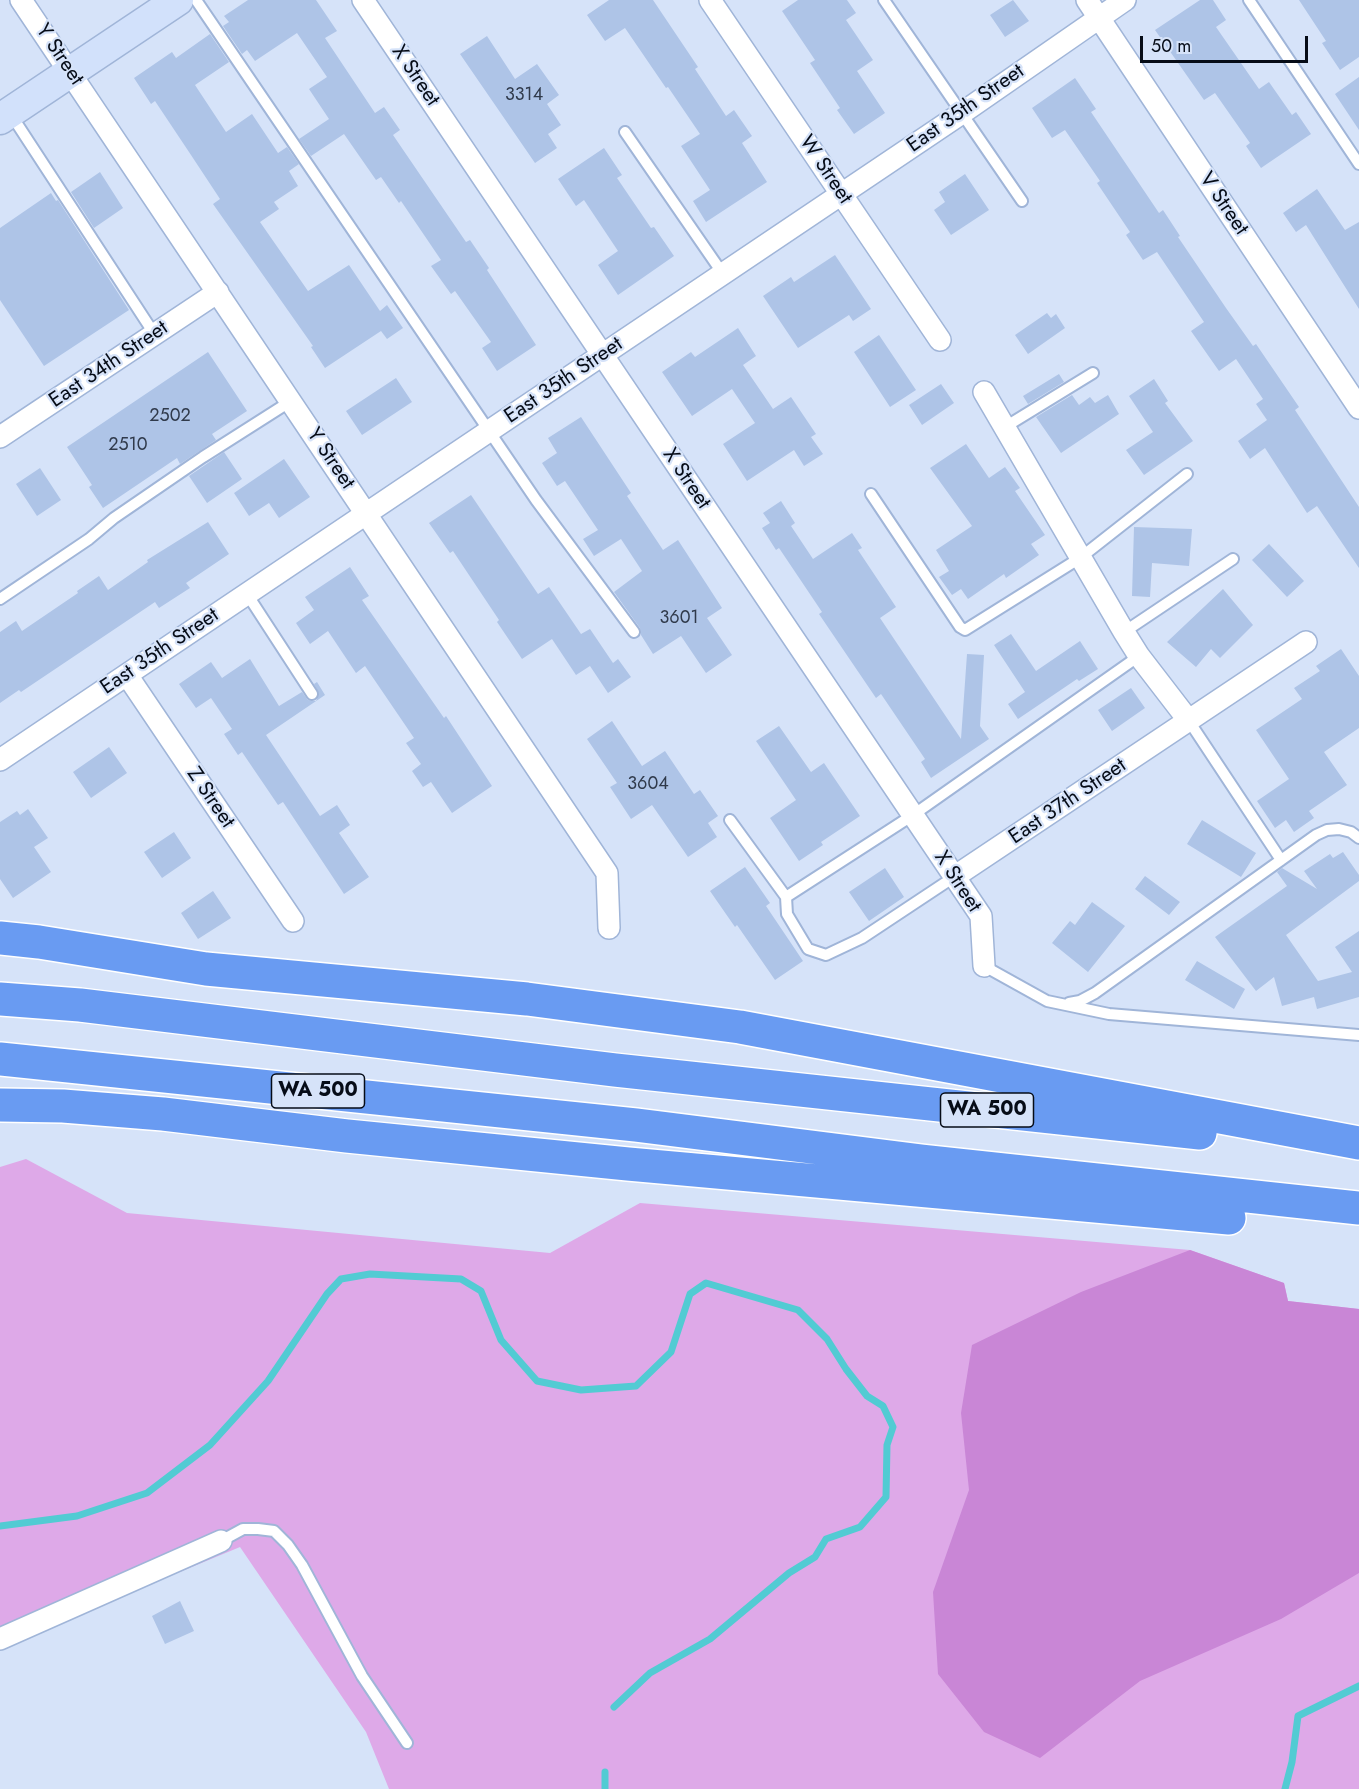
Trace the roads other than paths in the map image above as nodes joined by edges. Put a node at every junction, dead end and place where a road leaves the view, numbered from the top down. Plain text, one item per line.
1 (21, 0) edge
2 (178, 0) edge
3 (196, 0) edge
4 (363, 0) edge
5 (710, 0) edge
6 (884, 0) edge
7 (1125, 0) edge
8 (1249, 0) edge
9 (1093, 9) edge
10 (71, 72) junction
11 (962, 114) junction
12 (5, 116) edge
13 (625, 132) dead end
14 (1359, 164) edge
15 (841, 195) junction
16 (1022, 201) dead end
17 (723, 274) junction
18 (218, 292) junction
19 (155, 334) junction
20 (940, 340) dead end
21 (603, 355) junction
22 (1093, 373) dead end
23 (984, 392) dead end
24 (291, 401) junction
25 (1359, 408) edge
26 (1005, 427) junction
27 (489, 431) junction
28 (0, 437) edge
29 (1187, 474) dead end
30 (871, 494) dead end
31 (366, 514) junction
32 (1080, 558) junction
33 (1233, 559) dead end
34 (247, 594) junction
35 (0, 599) edge
36 (634, 632) dead end
37 (1124, 632) junction
38 (1306, 642) dead end
39 (1139, 656) junction
40 (126, 675) junction
41 (312, 694) dead end
42 (1189, 721) junction
43 (0, 760) edge
44 (913, 815) junction
45 (730, 820) dead end
46 (1359, 838) edge
47 (1281, 860) junction
48 (954, 877) junction
49 (786, 897) junction
50 (293, 921) dead end
51 (609, 928) dead end
52 (0, 938) edge
53 (984, 966) joint
54 (0, 999) edge
55 (1063, 1004) junction
56 (1359, 1035) edge
57 (0, 1059) edge
58 (0, 1105) edge
59 (1359, 1143) edge
60 (1359, 1150) edge
61 (1359, 1208) edge
62 (1359, 1229) edge
63 (221, 1541) joint
64 (0, 1639) edge
65 (407, 1743) dead end

1 - 10 street, Y Street
2 - 10 street
3 - 27 lane
4 - 21 street, X Street
5 - 15 street, W Street
6 - 11 lane
7 - 9 street, East 35th Street
8 - 14 lane
9 - 11 street, East 35th Street
9 - 25 street, V Street
10 - 12 street
10 - 18 street, Y Street
11 - 15 street, East 35th Street
11 - 16 lane
12 - 19 lane
13 - 17 lane
15 - 17 street, East 35th Street
15 - 20 street, W Street
17 - 21 street, East 35th Street
18 - 19 street, East 34th Street
18 - 24 street, Y Street
19 - 28 street, East 34th Street
21 - 27 street, East 35th Street
21 - 44 street, X Street
22 - 26 lane
23 - 26 street
24 - 31 street, Y Street
24 - 35 lane
26 - 32 street
27 - 31 street, East 35th Street
27 - 36 lane
29 - 32 lane
30 - 32 lane
31 - 34 street, East 35th Street
31 - 51 street, Y Street
32 - 37 street
33 - 37 lane
34 - 40 street, East 35th Street
34 - 41 lane
37 - 39 street
38 - 42 street, East 37th Street
39 - 42 street
39 - 44 lane
40 - 43 street, East 35th Street
40 - 50 street, Z Street
42 - 47 lane
42 - 48 street, East 37th Street
44 - 48 street, X Street
44 - 49 lane
45 - 49 lane
46 - 47 lane
47 - 55 lane
48 - 49 lane, East 37th Street
48 - 53 street, X Street
52 - 59 highway
53 - 55 lane
54 - 60 highway, WA 500
55 - 56 lane
57 - 61 highway, WA 500
58 - 62 highway
63 - 64 street
63 - 65 lane

